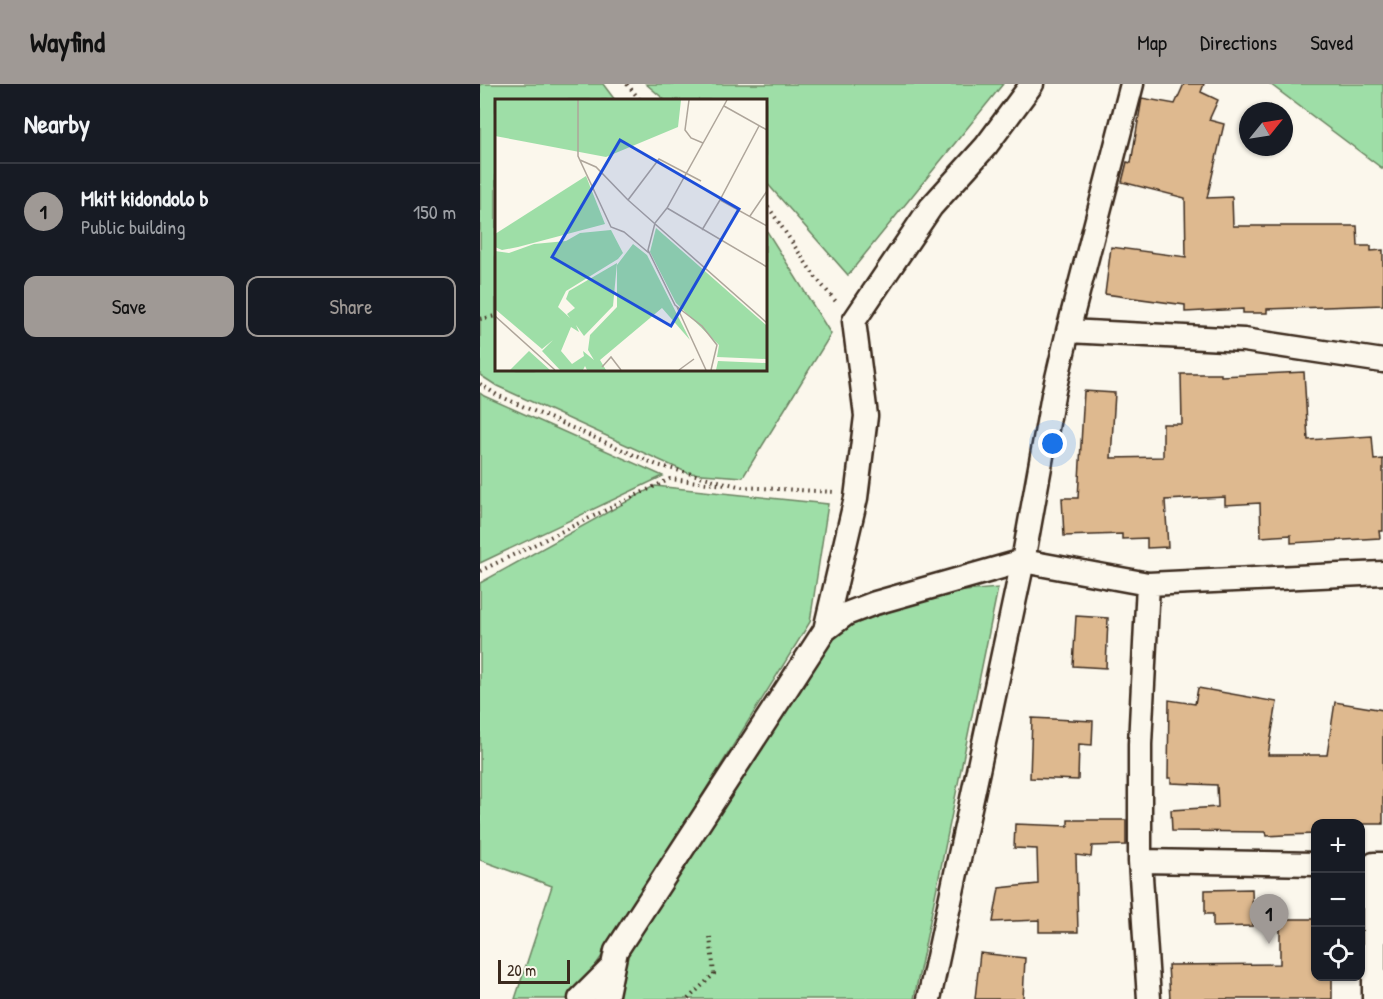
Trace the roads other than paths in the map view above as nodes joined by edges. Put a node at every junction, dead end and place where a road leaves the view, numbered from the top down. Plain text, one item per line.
1 (1032, 84) edge
2 (1132, 84) edge
3 (1068, 331) junction
4 (1383, 362) edge
5 (1023, 561) junction
6 (1383, 573) edge
7 (1148, 584) junction
8 (825, 630) junction
9 (1140, 861) junction
10 (1311, 864) edge
11 (1373, 864) edge
12 (611, 968) junction
13 (580, 999) edge
14 (606, 999) edge
15 (929, 999) edge
16 (1149, 999) edge
17 (1374, 999) edge

1 - 8 street
2 - 3 street
3 - 4 street
3 - 5 street
5 - 7 street
5 - 8 street
5 - 15 street
6 - 7 street
7 - 9 street
8 - 12 street
9 - 10 street
9 - 16 street
11 - 17 street
12 - 13 street
12 - 14 street

